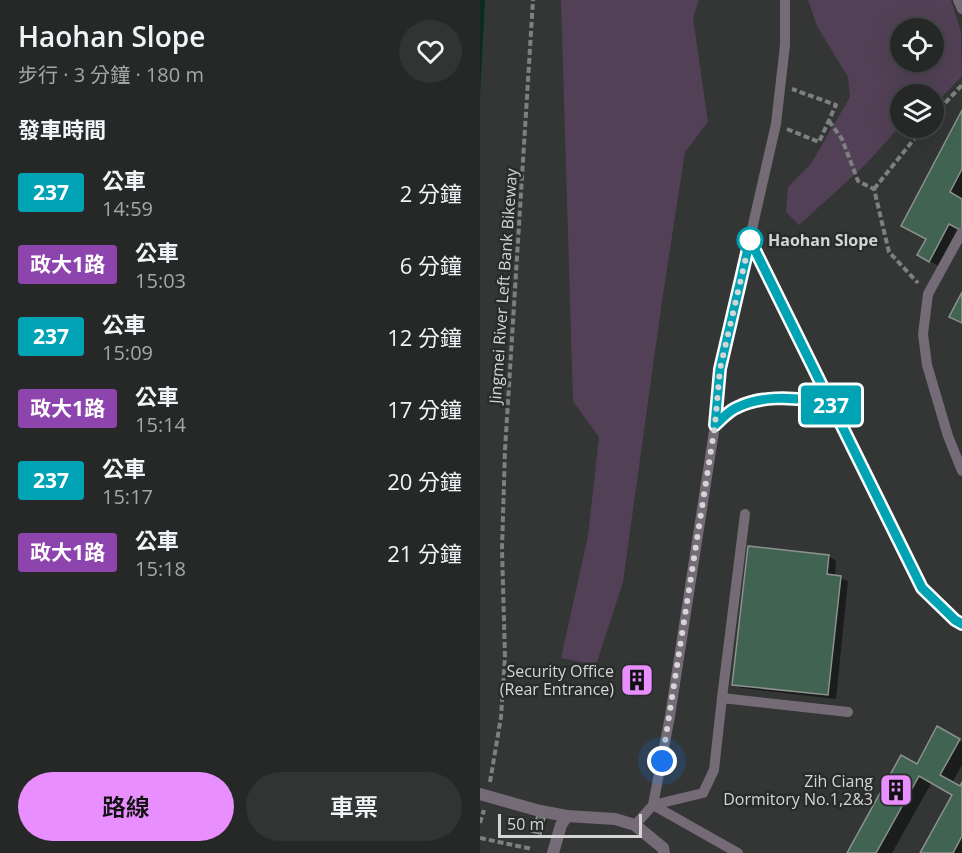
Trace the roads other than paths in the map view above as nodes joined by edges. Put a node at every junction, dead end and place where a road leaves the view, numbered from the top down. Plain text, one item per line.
1 (785, 0) edge
2 (958, 0) edge
3 (962, 9) edge
4 (962, 232) edge
5 (750, 240) junction
6 (830, 403) junction
7 (715, 425) junction
8 (962, 471) edge
9 (745, 514) dead end
10 (962, 624) edge
11 (722, 698) junction
12 (848, 712) dead end
13 (482, 799) edge
14 (653, 806) junction
15 (567, 816) junction
16 (635, 825) junction
17 (553, 853) edge
18 (664, 853) edge
19 (738, 853) edge

1 - 5 lane
2 - 3 lane
4 - 8 lane
5 - 6 lane
5 - 7 lane
6 - 7 lane
6 - 10 lane
7 - 14 lane
9 - 11 lane
11 - 12 lane
11 - 14 lane
13 - 15 street, bridge
14 - 16 lane
14 - 19 lane
15 - 16 street
15 - 17 street
16 - 18 street

